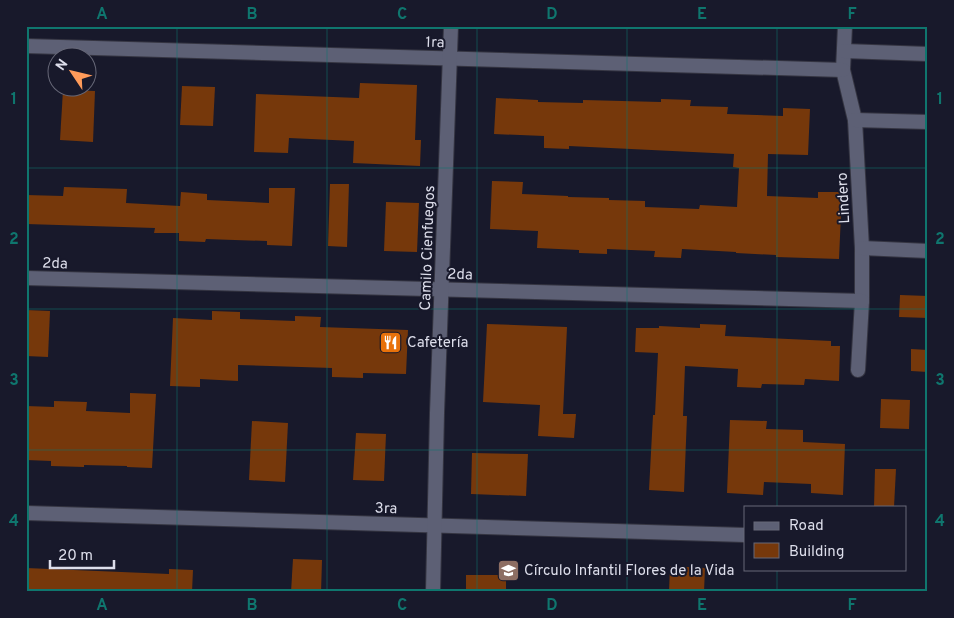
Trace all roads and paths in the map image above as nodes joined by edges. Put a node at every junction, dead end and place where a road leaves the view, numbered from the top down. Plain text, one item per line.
1 (451, 26) edge
2 (845, 26) edge
3 (26, 46) edge
4 (844, 50) junction
5 (928, 54) edge
6 (450, 58) junction
7 (843, 70) junction
8 (855, 120) junction
9 (928, 122) edge
10 (862, 248) junction
11 (928, 251) edge
12 (26, 278) edge
13 (442, 289) junction
14 (862, 301) junction
15 (858, 370) dead end
16 (26, 513) edge
17 (434, 526) junction
18 (744, 536) edge
19 (434, 592) edge

1 - 6 street, Camilo Cienfuegos
2 - 4 street, Lindero
3 - 6 street, 1ra
4 - 5 street
4 - 7 street, Lindero
6 - 7 street, 1ra
6 - 13 street, Camilo Cienfuegos
7 - 8 street, Lindero
8 - 9 street
8 - 10 street, Lindero
10 - 11 street
10 - 14 street, Lindero
12 - 13 street, 2da
13 - 14 street, 2da
13 - 17 street, Camilo Cienfuegos
14 - 15 street, Lindero
16 - 17 street, 3ra
17 - 18 street, 3ra
17 - 19 street, Camilo Cienfuegos

